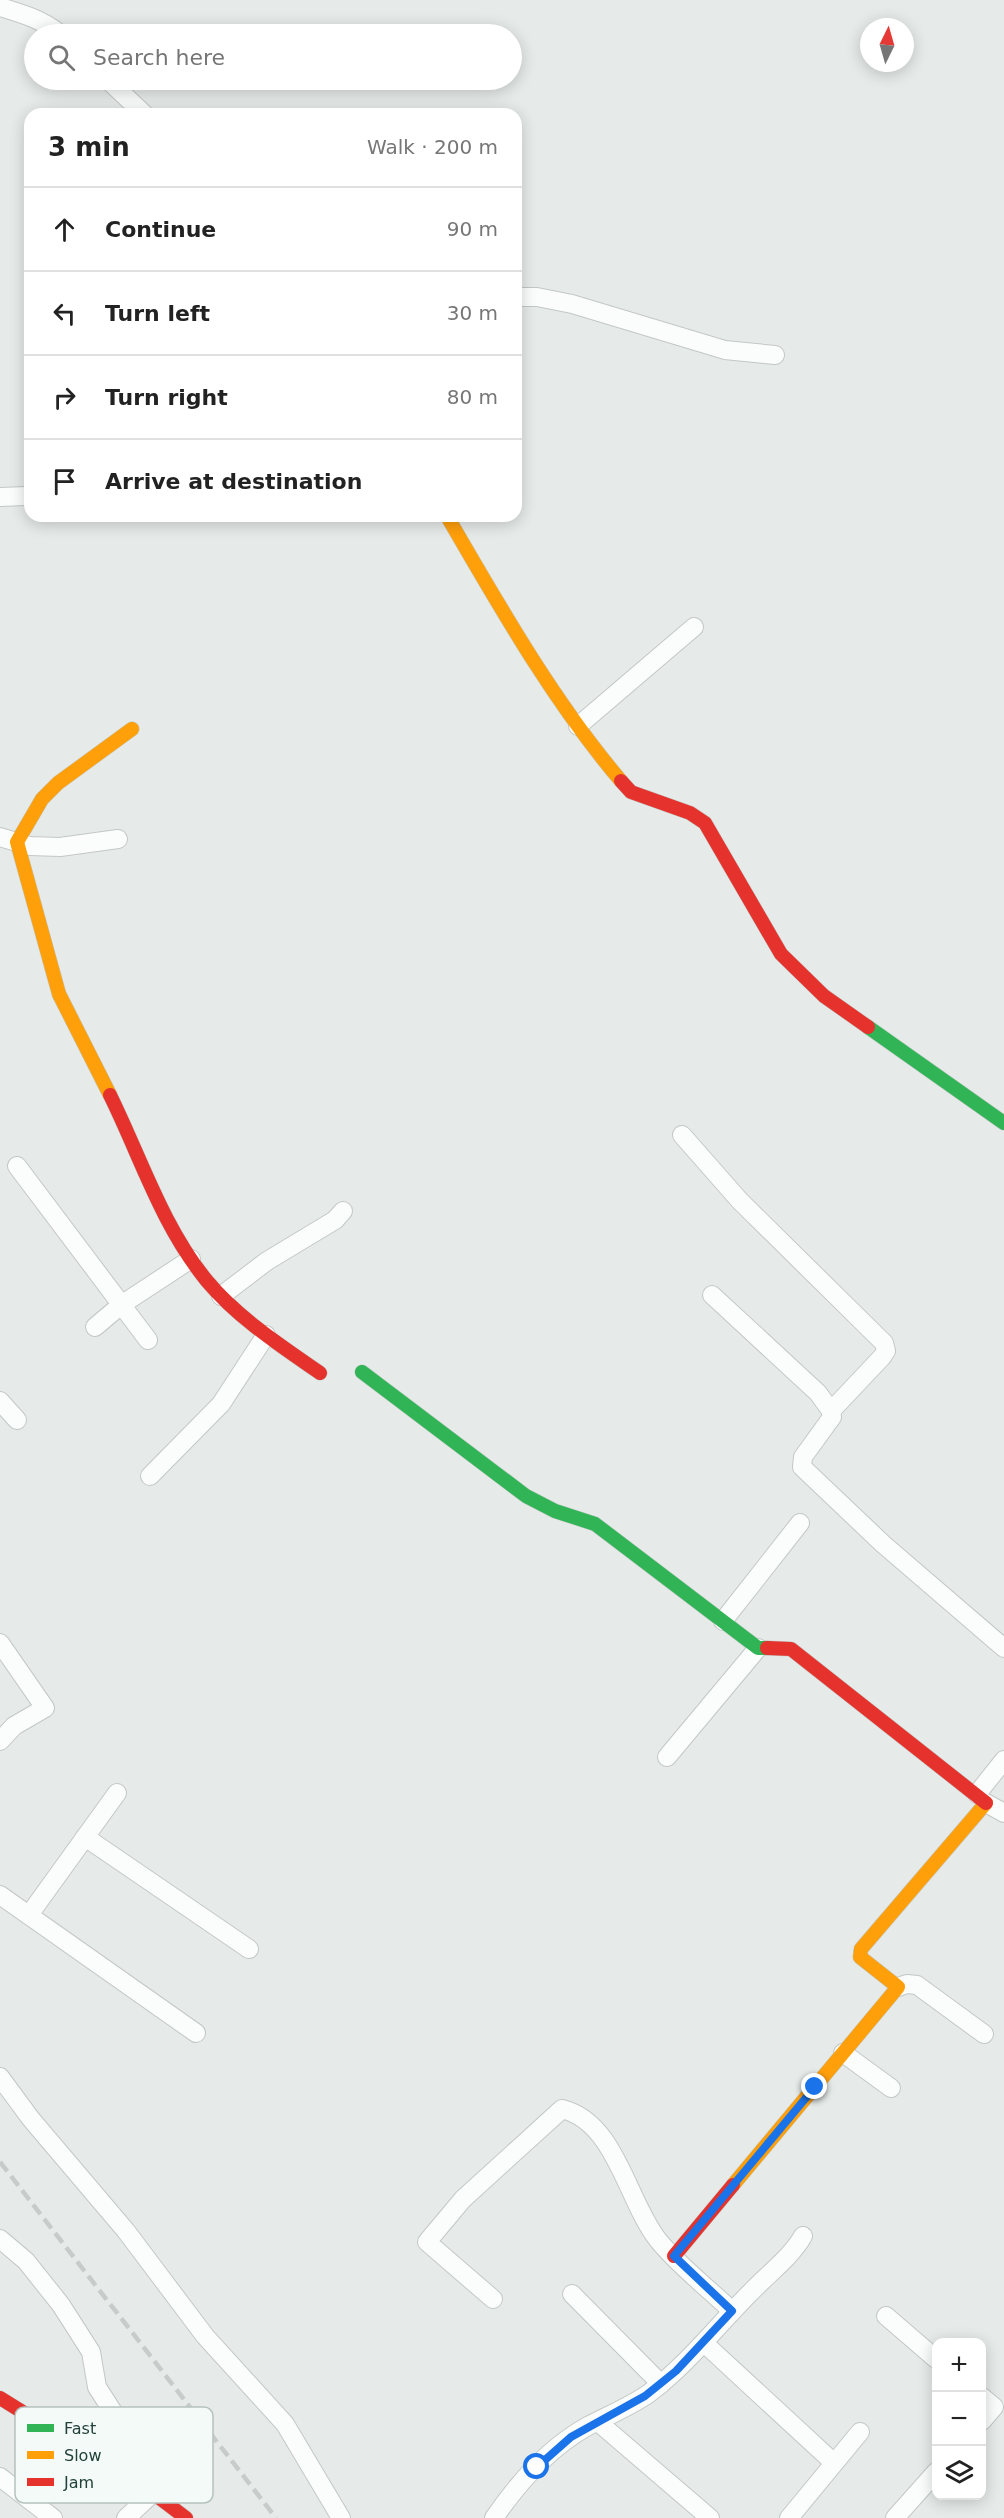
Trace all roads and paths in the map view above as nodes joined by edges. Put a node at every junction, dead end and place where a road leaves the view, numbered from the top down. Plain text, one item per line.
1 (0, 7) edge
2 (48, 24) edge
3 (119, 90) edge
4 (138, 108) edge
5 (522, 297) edge
6 (776, 355) dead end
7 (24, 496) edge
8 (0, 497) edge
9 (451, 522) edge
10 (694, 627) dead end
11 (578, 726) junction
12 (132, 729) dead end
13 (8, 839) edge
14 (118, 839) dead end
15 (1004, 1124) edge
16 (682, 1135) dead end
17 (18, 1166) dead end
18 (344, 1211) dead end
19 (191, 1259) junction
20 (712, 1295) dead end
21 (221, 1296) junction
22 (121, 1305) junction
23 (95, 1327) dead end
24 (266, 1335) junction
25 (148, 1340) dead end
26 (362, 1372) dead end
27 (320, 1373) dead end
28 (0, 1401) edge
29 (831, 1411) junction
30 (17, 1420) dead end
31 (150, 1476) dead end
32 (800, 1523) dead end
33 (723, 1621) junction
34 (0, 1643) edge
35 (758, 1648) junction
36 (1004, 1648) edge
37 (0, 1741) edge
38 (667, 1757) dead end
39 (1004, 1760) edge
40 (117, 1793) dead end
41 (981, 1798) junction
42 (1004, 1814) edge
43 (86, 1837) junction
44 (0, 1895) edge
45 (29, 1915) junction
46 (249, 1949) dead end
47 (898, 1987) junction
48 (196, 2033) dead end
49 (984, 2034) dead end
50 (843, 2053) junction
51 (0, 2077) edge
52 (891, 2088) dead end
53 (803, 2236) dead end
54 (0, 2239) edge
55 (674, 2256) junction
56 (572, 2294) dead end
57 (493, 2299) dead end
58 (732, 2311) junction
59 (886, 2316) dead end
60 (704, 2343) junction
61 (932, 2356) edge
62 (661, 2384) junction
63 (0, 2398) edge
64 (986, 2401) edge
65 (15, 2407) edge
66 (109, 2407) edge
67 (986, 2415) edge
68 (598, 2422) junction
69 (860, 2432) dead end
70 (834, 2463) junction
71 (932, 2476) edge
72 (0, 2477) edge
73 (15, 2489) edge
74 (34, 2503) edge
75 (142, 2503) edge
76 (166, 2503) edge
77 (181, 2514) edge
78 (53, 2518) edge
79 (126, 2518) edge
80 (341, 2518) edge
81 (494, 2518) edge
82 (710, 2518) edge
83 (789, 2518) edge
84 (895, 2518) edge

1 - 2 street
3 - 4 street
5 - 6 street
7 - 8 street
9 - 11 street
10 - 11 street
11 - 15 street
12 - 13 street
13 - 14 street
13 - 19 street
16 - 29 street
17 - 22 street
18 - 21 street
19 - 21 street
19 - 22 street
20 - 29 street
21 - 24 street
22 - 23 street
22 - 25 street
24 - 27 street
24 - 31 street
26 - 33 street
28 - 30 street
29 - 36 street
32 - 33 street
33 - 35 street
34 - 37 street
35 - 38 street
35 - 41 street
39 - 41 street
40 - 43 street
41 - 42 street
41 - 47 street
43 - 45 street
43 - 46 street
44 - 45 street
45 - 48 street
47 - 49 street
47 - 50 street
50 - 52 street
50 - 55 street
51 - 80 street
53 - 58 street
54 - 66 street
55 - 57 street
55 - 58 street
56 - 62 street
58 - 60 street
59 - 61 street
60 - 62 street
60 - 70 street
62 - 68 street
63 - 65 street
64 - 67 street
68 - 81 street
68 - 82 street
69 - 70 street
70 - 83 street
71 - 84 street
72 - 73 street
74 - 78 street
75 - 79 street
76 - 77 street

